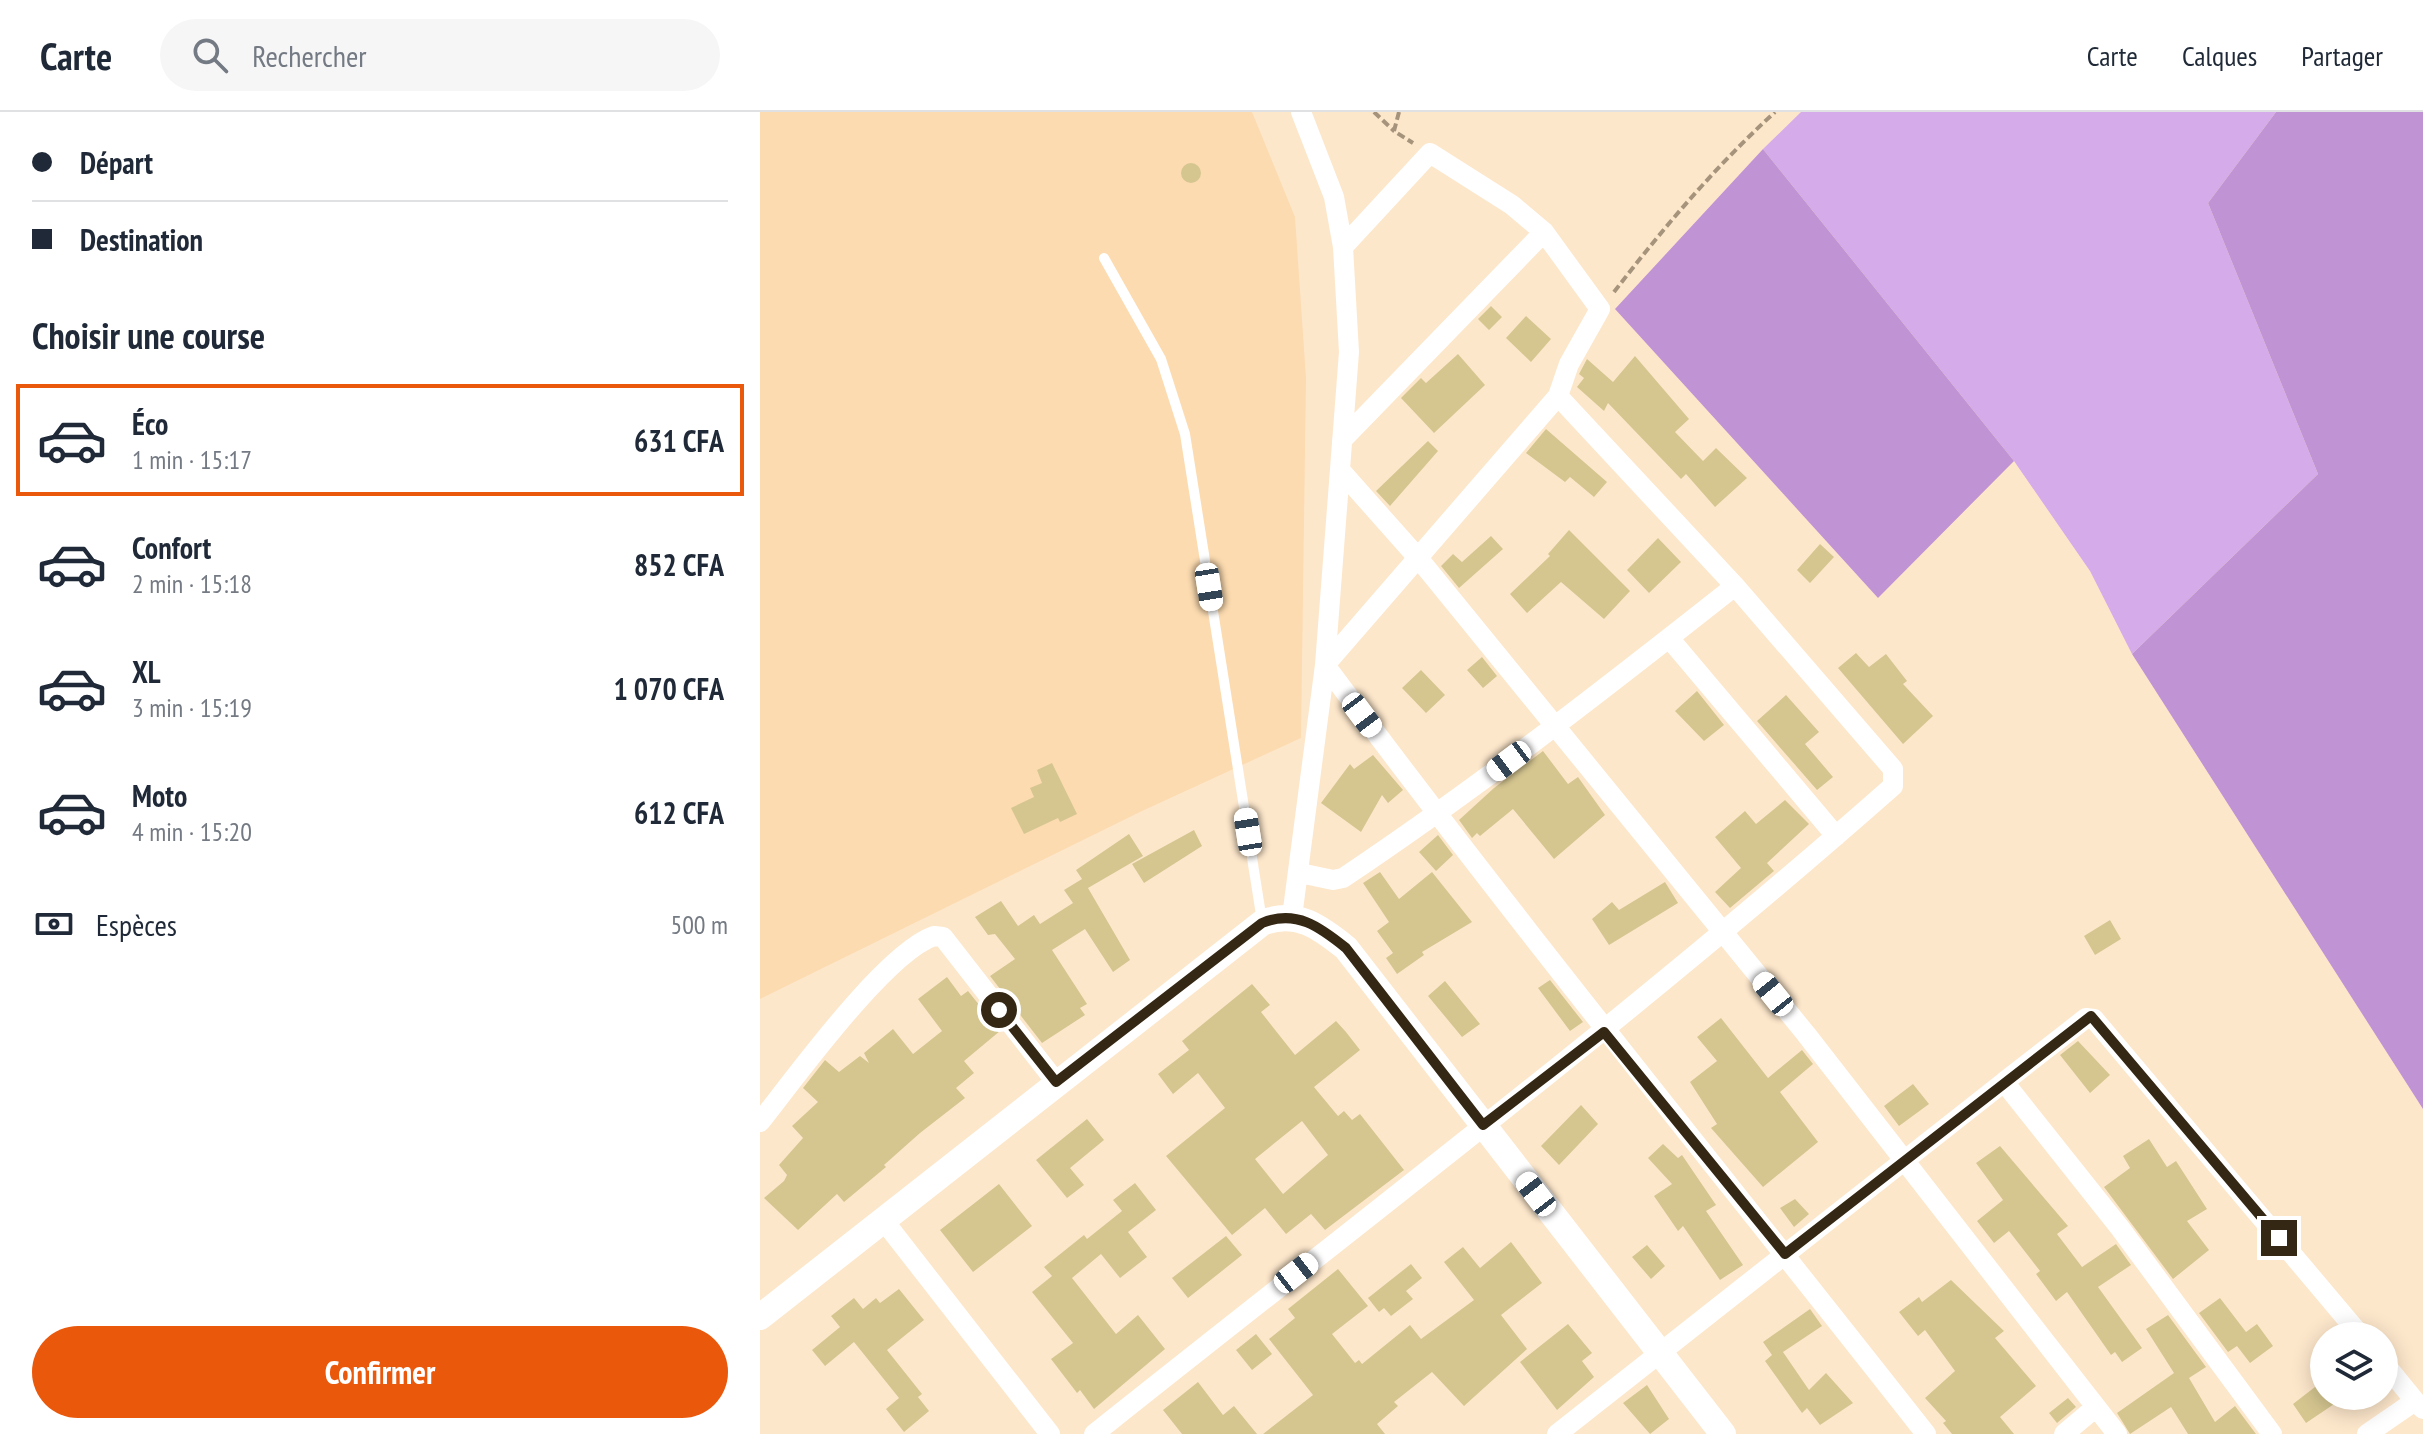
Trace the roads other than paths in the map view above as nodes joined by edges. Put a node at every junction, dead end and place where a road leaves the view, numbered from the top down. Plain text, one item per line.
1 (1301, 112) edge
2 (1544, 232) junction
3 (1343, 247) junction
4 (1104, 258) dead end
5 (1558, 396) junction
6 (1342, 440) junction
7 (1340, 470) junction
8 (1419, 559) junction
9 (1735, 586) junction
10 (1669, 638) junction
11 (1325, 665) junction
12 (1557, 726) junction
13 (1436, 815) junction
14 (1836, 836) junction
15 (1300, 873) junction
16 (1292, 917) junction
17 (1262, 923) junction
18 (1723, 934) junction
19 (1604, 1032) junction
20 (1056, 1082) junction
21 (2004, 1082) junction
22 (760, 1122) edge
23 (1483, 1125) junction
24 (1905, 1161) junction
25 (884, 1221) junction
26 (1785, 1254) junction
27 (760, 1317) edge
28 (2349, 1322) edge
29 (1660, 1353) junction
30 (2398, 1380) edge
31 (2419, 1405) edge
32 (2096, 1407) junction
33 (1050, 1434) edge
34 (1094, 1434) edge
35 (1557, 1434) edge
36 (1723, 1434) edge
37 (1926, 1434) edge
38 (2064, 1434) edge
39 (2117, 1434) edge
40 (2272, 1434) edge
41 (2367, 1434) edge

1 - 3 street
2 - 3 street
2 - 5 street
2 - 6 street
3 - 6 street
4 - 17 lane
5 - 8 street
5 - 9 street
6 - 7 street
7 - 8 street
7 - 11 street
8 - 11 street
8 - 12 street
9 - 10 street
9 - 14 street
10 - 12 street
10 - 14 street
11 - 13 street
11 - 15 street
12 - 13 street
12 - 18 street
13 - 15 street
13 - 19 street
14 - 18 street
15 - 16 street
16 - 17 street
16 - 23 street
17 - 20 street
18 - 19 street
18 - 24 street
19 - 23 street
19 - 26 street
20 - 22 street
20 - 25 street
21 - 24 street
21 - 28 street
21 - 40 street
23 - 29 street
23 - 34 street
24 - 26 street
24 - 32 street
25 - 27 street
25 - 33 street
26 - 29 street
26 - 37 street
29 - 35 street
29 - 36 street
30 - 31 street
31 - 41 street
32 - 38 street
32 - 39 street

